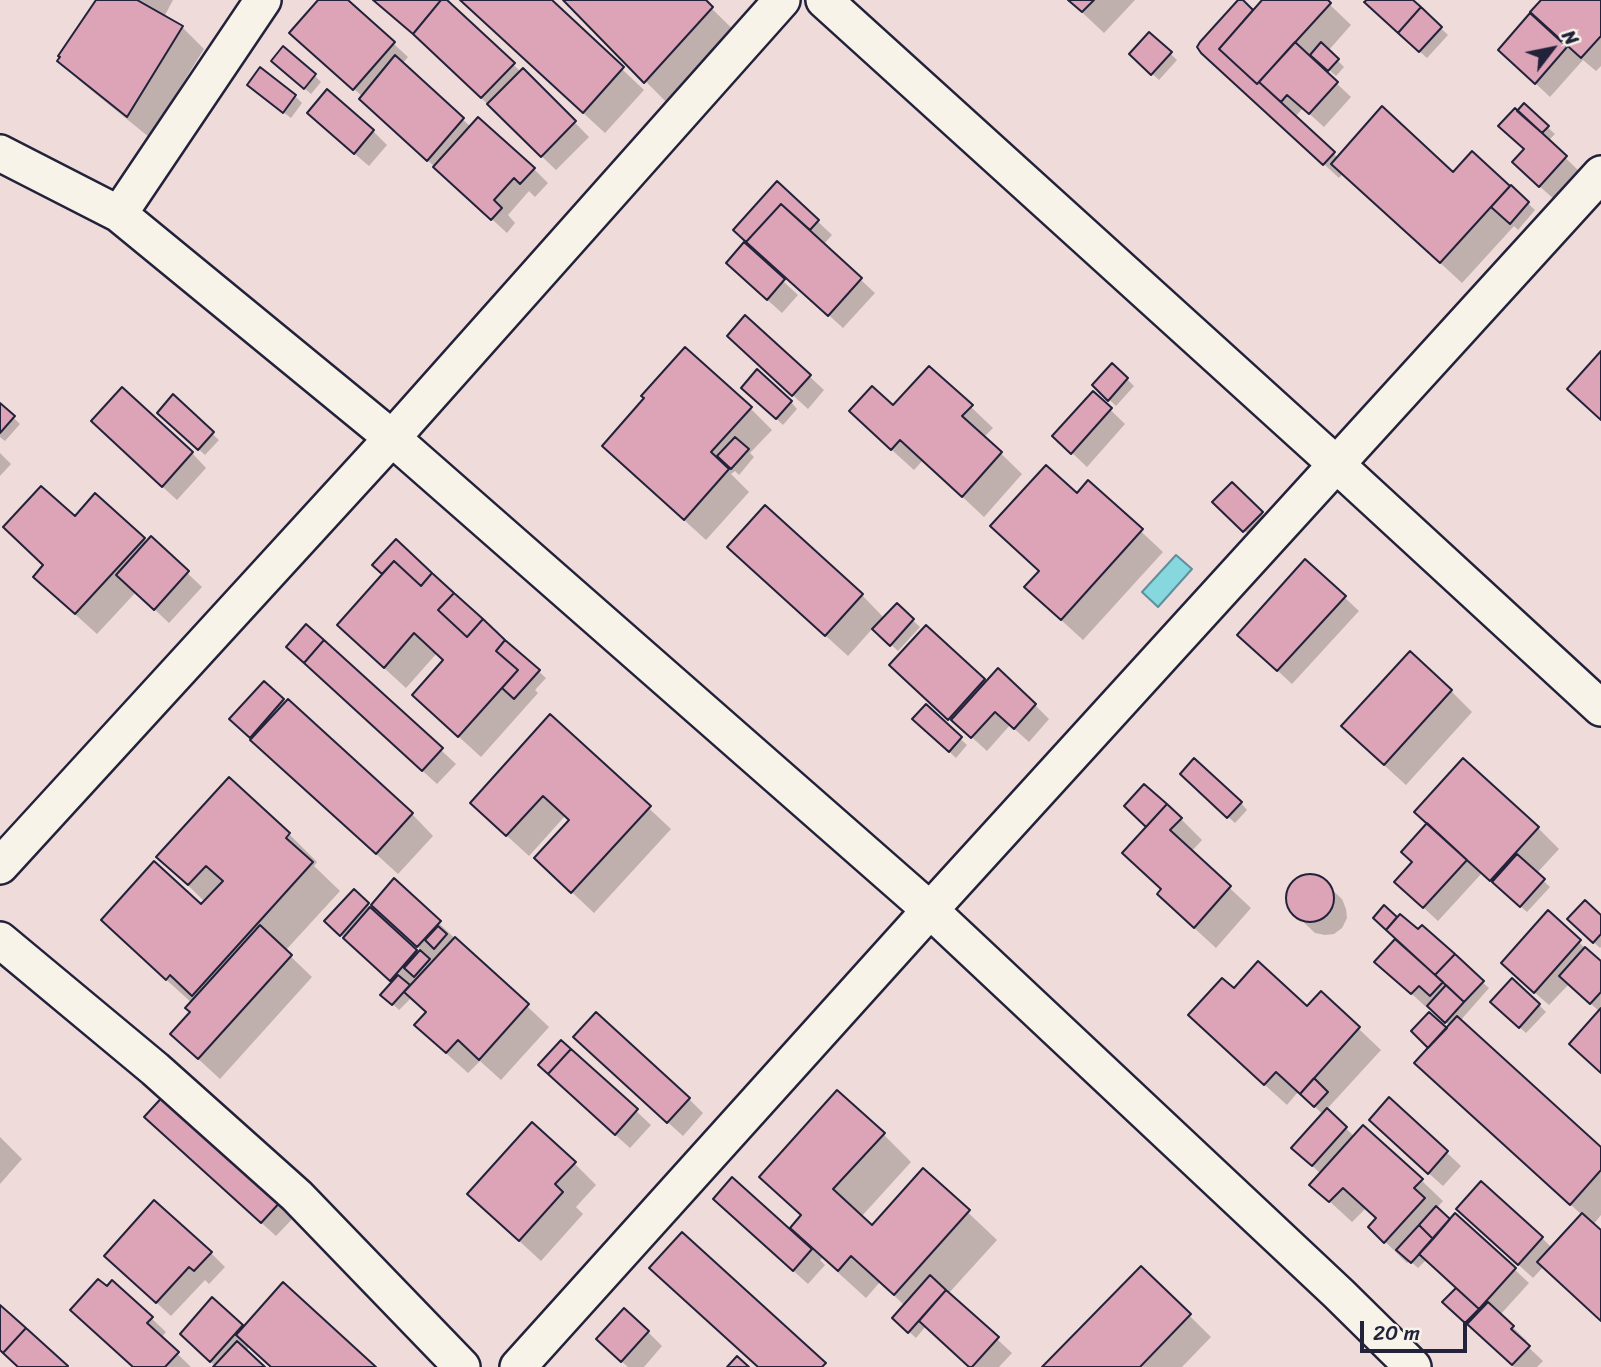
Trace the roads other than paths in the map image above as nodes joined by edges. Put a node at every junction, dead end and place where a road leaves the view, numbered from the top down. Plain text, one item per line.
1 (263, 0) edge
2 (782, 0) edge
3 (824, 0) edge
4 (0, 153) edge
5 (1601, 174) edge
6 (119, 214) junction
7 (392, 438) junction
8 (1337, 465) junction
9 (1601, 708) edge
10 (0, 866) edge
11 (930, 910) junction
12 (0, 940) edge
13 (463, 1367) edge
14 (518, 1367) edge
15 (1413, 1367) edge

1 - 6 street
2 - 7 street
3 - 8 street
4 - 6 street
5 - 8 street
6 - 7 street
7 - 10 street
7 - 11 street
8 - 9 street
8 - 11 street
11 - 14 street
11 - 15 street
12 - 13 street

